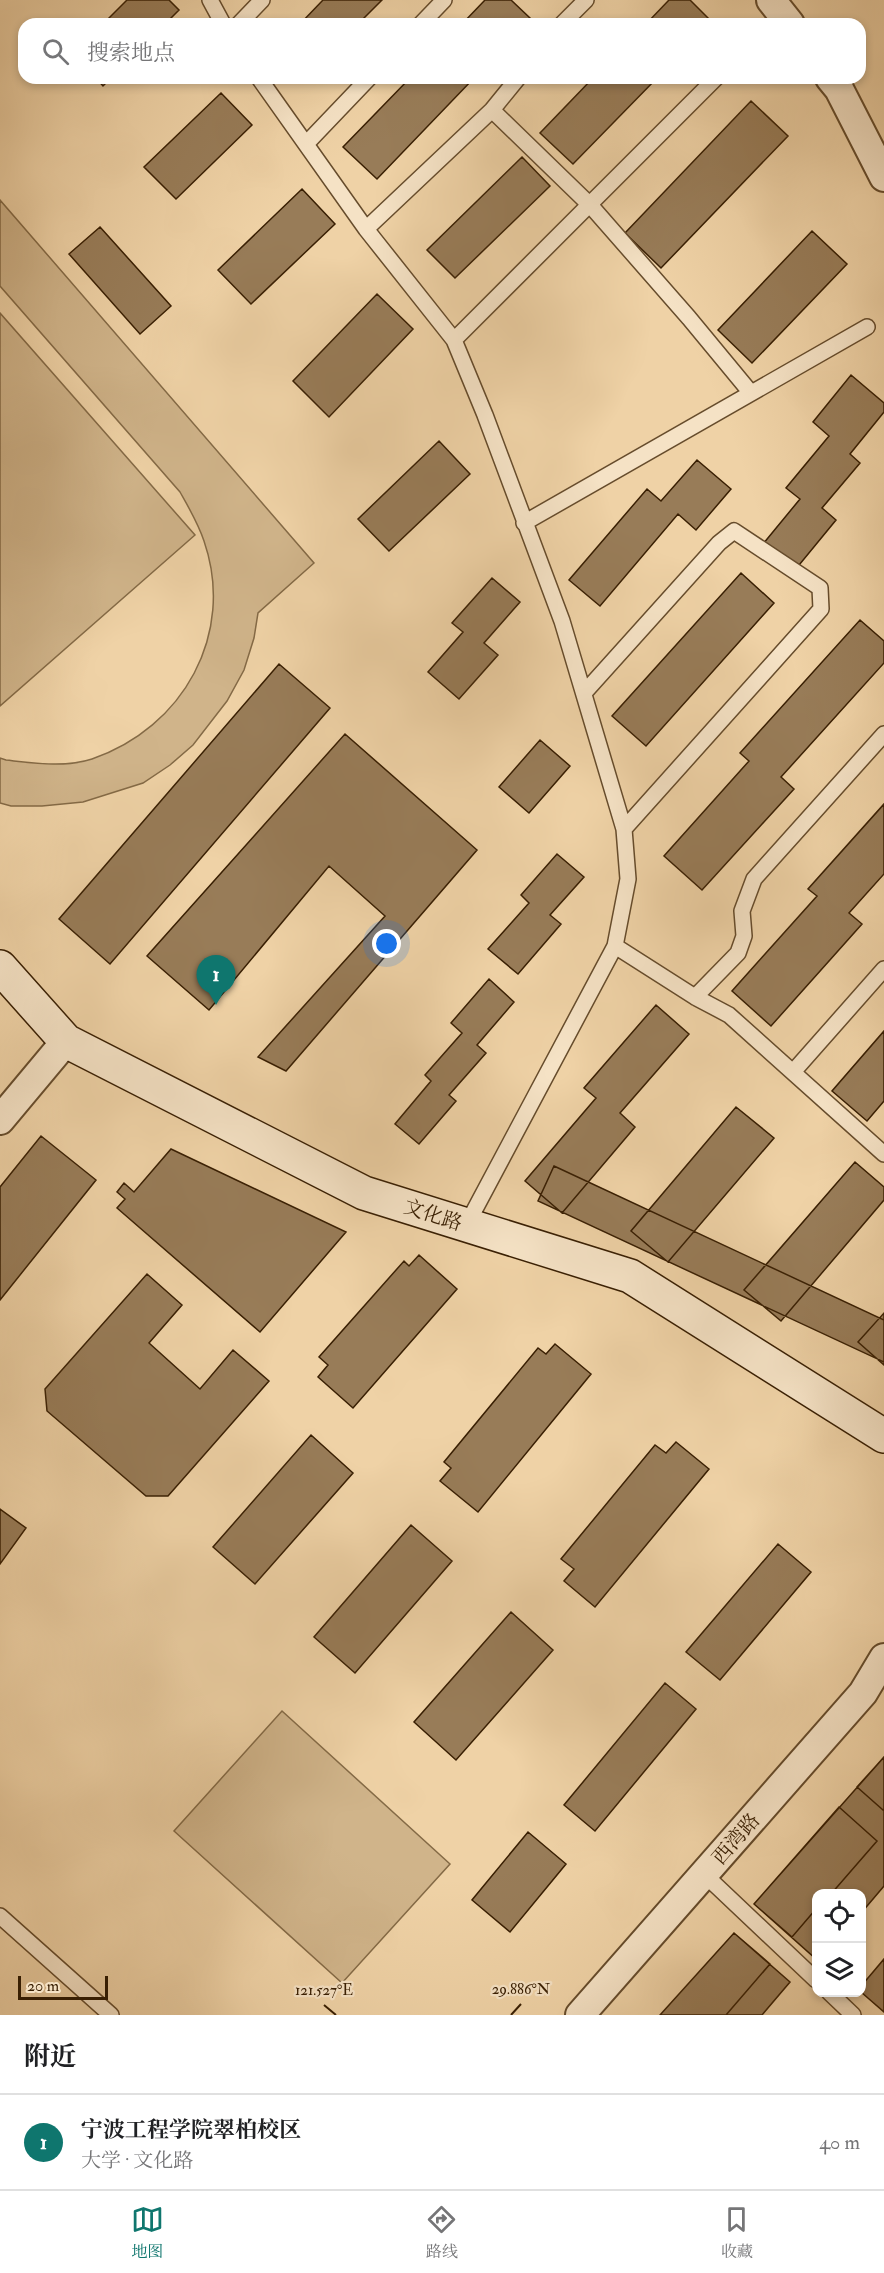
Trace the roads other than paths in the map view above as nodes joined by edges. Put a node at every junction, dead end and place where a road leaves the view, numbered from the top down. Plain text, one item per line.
1 (210, 0) edge
2 (262, 0) edge
3 (444, 0) edge
4 (586, 0) edge
5 (771, 0) edge
6 (220, 18) edge
7 (245, 18) edge
8 (427, 18) edge
9 (568, 18) edge
10 (785, 18) edge
11 (263, 84) edge
12 (363, 84) edge
13 (513, 84) edge
14 (710, 84) edge
15 (834, 84) edge
16 (492, 110) junction
17 (306, 144) junction
18 (884, 177) edge
19 (591, 206) junction
20 (366, 230) junction
21 (867, 327) dead end
22 (454, 340) junction
23 (751, 393) junction
24 (524, 523) junction
25 (584, 693) junction
26 (884, 734) edge
27 (624, 829) junction
28 (615, 946) junction
29 (0, 967) edge
30 (884, 969) edge
31 (695, 997) junction
32 (66, 1041) junction
33 (793, 1072) junction
34 (0, 1120) edge
35 (884, 1154) edge
36 (466, 1226) junction
37 (884, 1436) edge
38 (884, 1658) edge
39 (705, 1875) junction
40 (0, 1916) edge
41 (812, 1976) edge
42 (834, 1997) edge
43 (111, 2015) edge
44 (580, 2015) edge
45 (853, 2015) edge

1 - 6 lane
2 - 7 lane
3 - 8 lane
4 - 9 lane
5 - 10 street
11 - 17 lane
12 - 17 lane
13 - 16 lane
14 - 19 lane
15 - 18 street
16 - 19 lane
16 - 20 lane
17 - 20 lane
19 - 22 lane
19 - 23 lane
20 - 22 lane
21 - 23 lane
22 - 24 lane
23 - 24 lane
24 - 25 lane
25 - 27 lane
25 - 27 lane
26 - 31 lane
27 - 28 lane
28 - 31 lane
28 - 36 lane
29 - 32 street, 文化路
30 - 33 lane
31 - 33 lane
32 - 34 street
32 - 36 street, 文化路
33 - 35 lane
36 - 37 street, 文化路
38 - 39 street, 西湾路
39 - 41 lane
39 - 44 street, 西湾路
40 - 43 lane
42 - 45 lane

